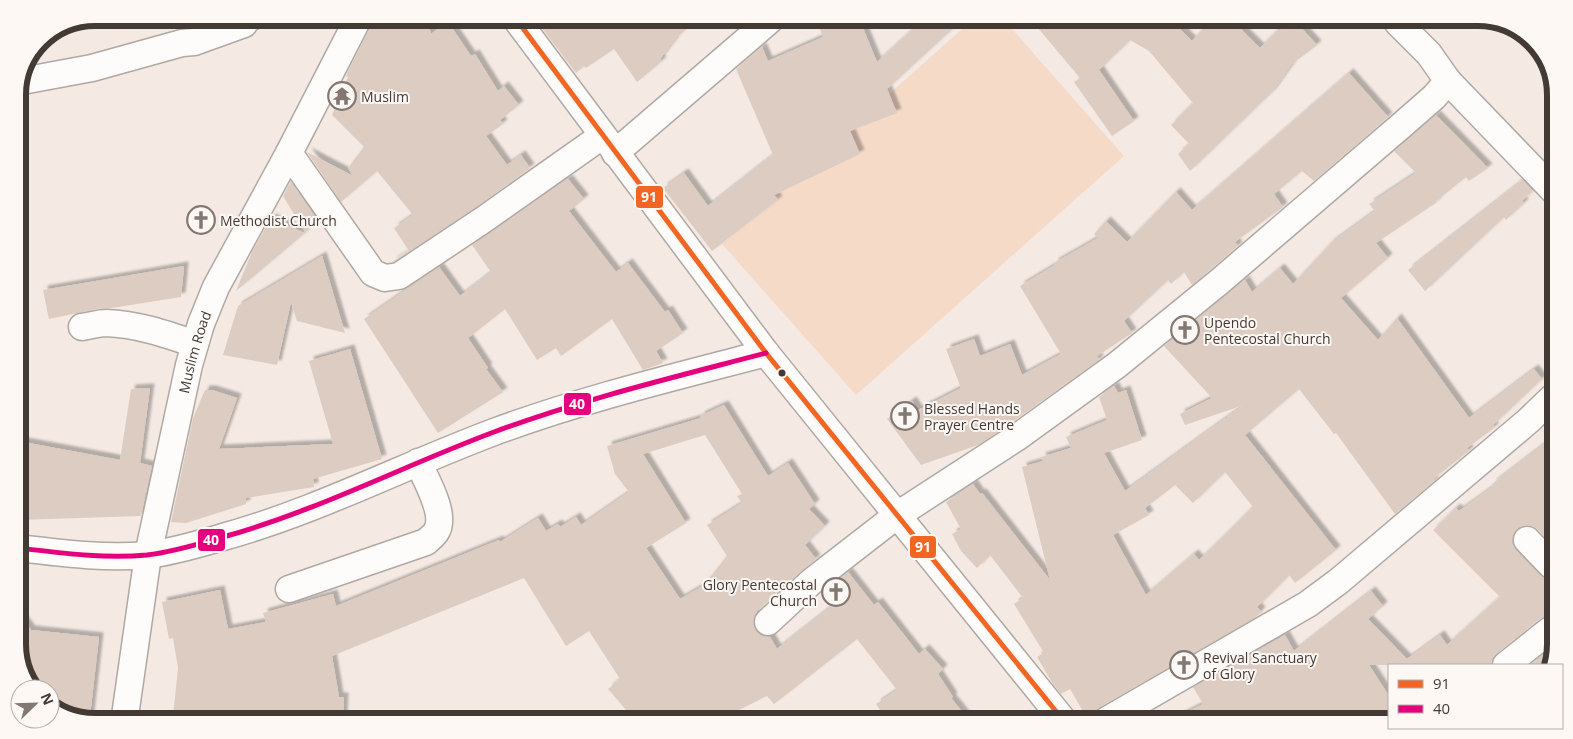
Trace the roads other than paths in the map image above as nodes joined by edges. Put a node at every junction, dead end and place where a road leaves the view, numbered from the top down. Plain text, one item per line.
1 (238, 26) edge
2 (354, 26) edge
3 (521, 26) edge
4 (762, 26) edge
5 (1401, 26) edge
6 (28, 80) edge
7 (1448, 81) junction
8 (609, 144) junction
9 (289, 153) junction
10 (1547, 184) edge
11 (82, 328) dead end
12 (195, 344) junction
13 (766, 353) junction
14 (1547, 403) edge
15 (418, 462) junction
16 (896, 516) junction
17 (1527, 540) dead end
18 (26, 549) edge
19 (148, 555) junction
20 (1547, 562) edge
21 (289, 589) dead end
22 (768, 622) dead end
23 (1547, 632) edge
24 (1507, 664) edge
25 (125, 713) edge
26 (1058, 713) edge
27 (1119, 713) edge

1 - 6 street
2 - 9 street, Muslim Road
3 - 8 street
4 - 8 street
5 - 7 street
7 - 10 street
7 - 16 street
8 - 9 street
8 - 13 street
9 - 12 street, Muslim Road
11 - 12 street
12 - 19 street, Muslim Road
13 - 15 street
13 - 16 street
14 - 27 street
15 - 19 street
15 - 21 street
16 - 22 street
16 - 26 street
17 - 20 street
18 - 19 street
19 - 25 street, Muslim Road
23 - 24 street

